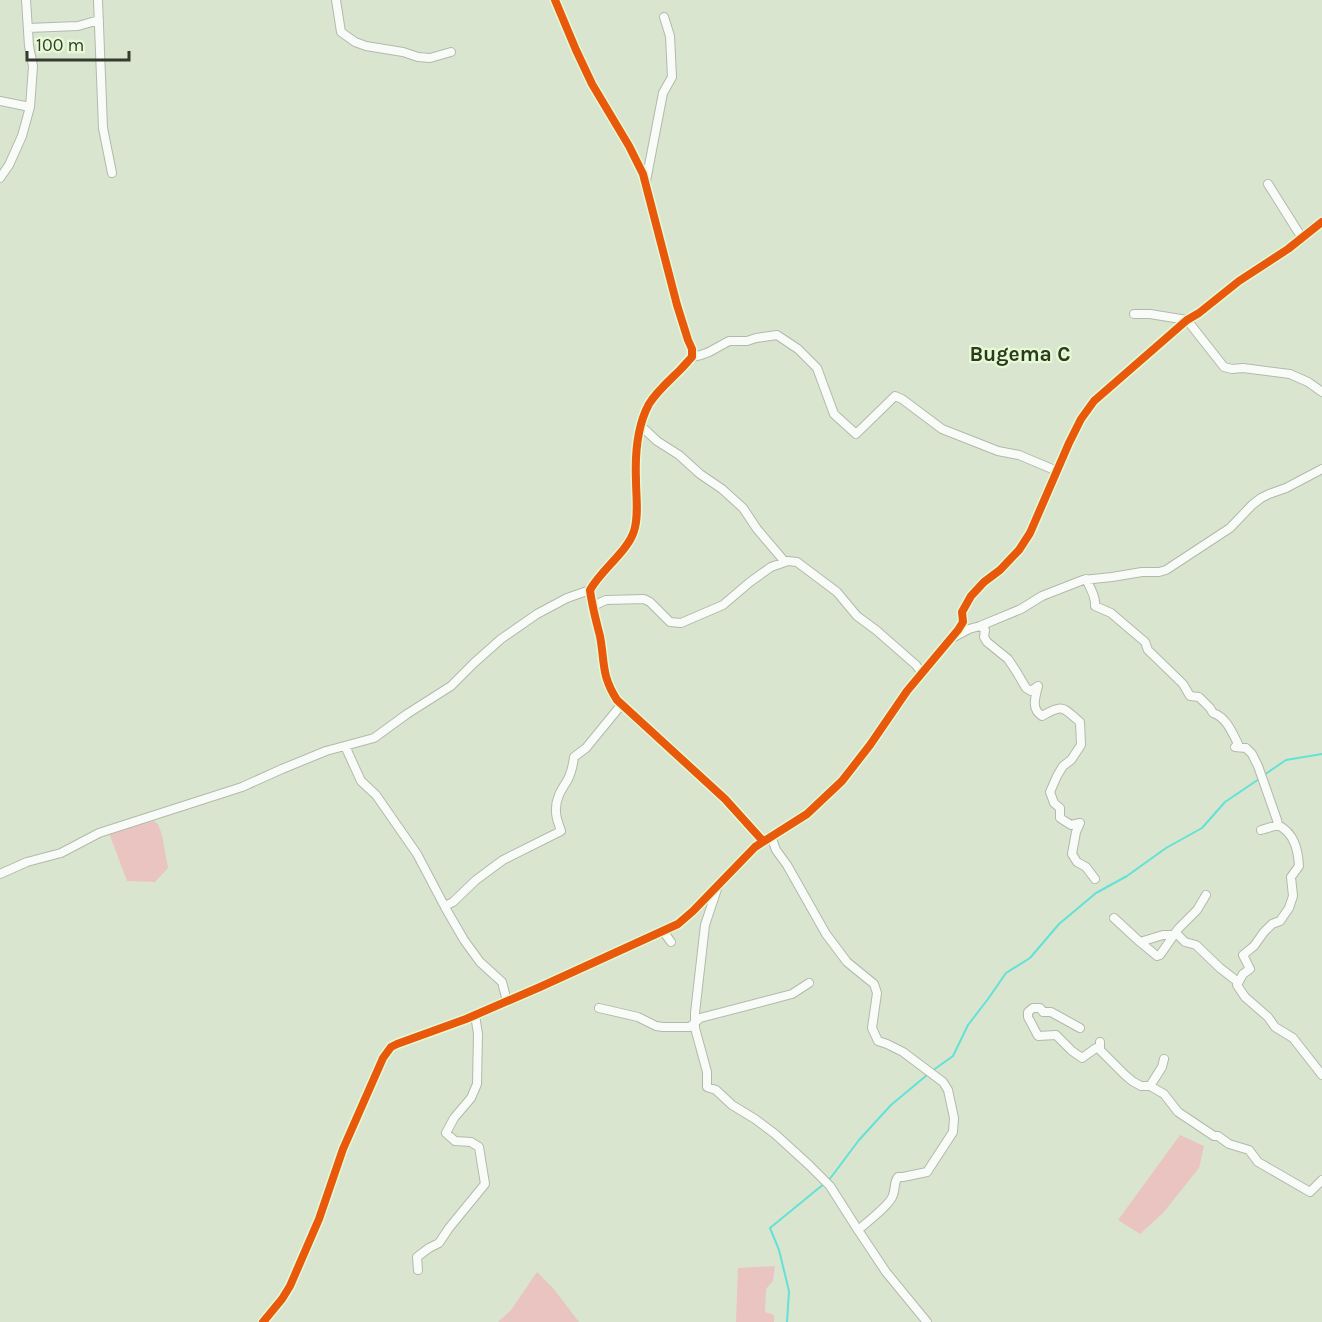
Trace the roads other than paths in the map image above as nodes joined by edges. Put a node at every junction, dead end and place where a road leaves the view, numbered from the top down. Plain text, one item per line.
1 (26, 0) edge
2 (98, 0) edge
3 (336, 0) edge
4 (555, 0) edge
5 (664, 17) dead end
6 (99, 20) junction
7 (28, 28) junction
8 (451, 52) dead end
9 (0, 101) edge
10 (30, 107) junction
11 (112, 172) dead end
12 (0, 178) edge
13 (646, 184) junction
14 (1268, 184) dead end
15 (1322, 222) edge
16 (1302, 238) junction
17 (1134, 314) dead end
18 (1187, 320) junction
19 (692, 357) junction
20 (1322, 392) edge
21 (641, 426) junction
22 (1322, 469) edge
23 (1057, 471) junction
24 (785, 561) junction
25 (1086, 579) junction
26 (590, 590) junction
27 (593, 606) junction
28 (980, 626) junction
29 (951, 639) junction
30 (921, 672) junction
31 (622, 704) junction
32 (345, 746) junction
33 (1278, 825) junction
34 (1261, 830) dead end
35 (767, 839) junction
36 (0, 874) edge
37 (1095, 879) dead end
38 (718, 886) junction
39 (1206, 895) dead end
40 (444, 906) junction
41 (1114, 918) dead end
42 (663, 931) junction
43 (1174, 935) junction
44 (671, 942) dead end
45 (1140, 942) junction
46 (1238, 982) junction
47 (809, 984) dead end
48 (507, 1001) junction
49 (599, 1008) dead end
50 (475, 1015) junction
51 (695, 1024) junction
52 (1080, 1028) dead end
53 (1163, 1063) dead end
54 (1322, 1075) edge
55 (1150, 1086) junction
56 (1322, 1180) edge
57 (858, 1230) junction
58 (418, 1270) dead end
59 (263, 1322) edge
60 (927, 1322) edge

1 - 7 street
2 - 6 street
3 - 8 street
4 - 13 street
5 - 13 street
6 - 7 street
6 - 11 street
7 - 10 street
9 - 10 street
10 - 12 street
13 - 19 street
14 - 16 street
15 - 16 street
16 - 18 street
17 - 18 street
18 - 20 street
18 - 23 street
19 - 21 street
19 - 23 street
21 - 24 street
21 - 26 street
22 - 25 street
23 - 29 street
24 - 27 street
24 - 30 street
25 - 28 street
25 - 33 street
26 - 27 street
26 - 32 street
27 - 31 street
28 - 29 street
28 - 37 street
29 - 30 street
30 - 35 street
31 - 35 street
31 - 40 street
32 - 36 street
32 - 40 street
33 - 34 street
33 - 46 street
35 - 38 street
35 - 57 street
38 - 42 street
38 - 51 street
39 - 43 street
40 - 48 street
41 - 45 street
42 - 44 street
42 - 48 street
43 - 45 street
43 - 45 street
43 - 46 street
46 - 54 street
47 - 51 street
48 - 50 street
49 - 51 street
50 - 58 street
50 - 59 street
51 - 57 street
52 - 55 street
53 - 55 street
55 - 56 street
57 - 60 street

